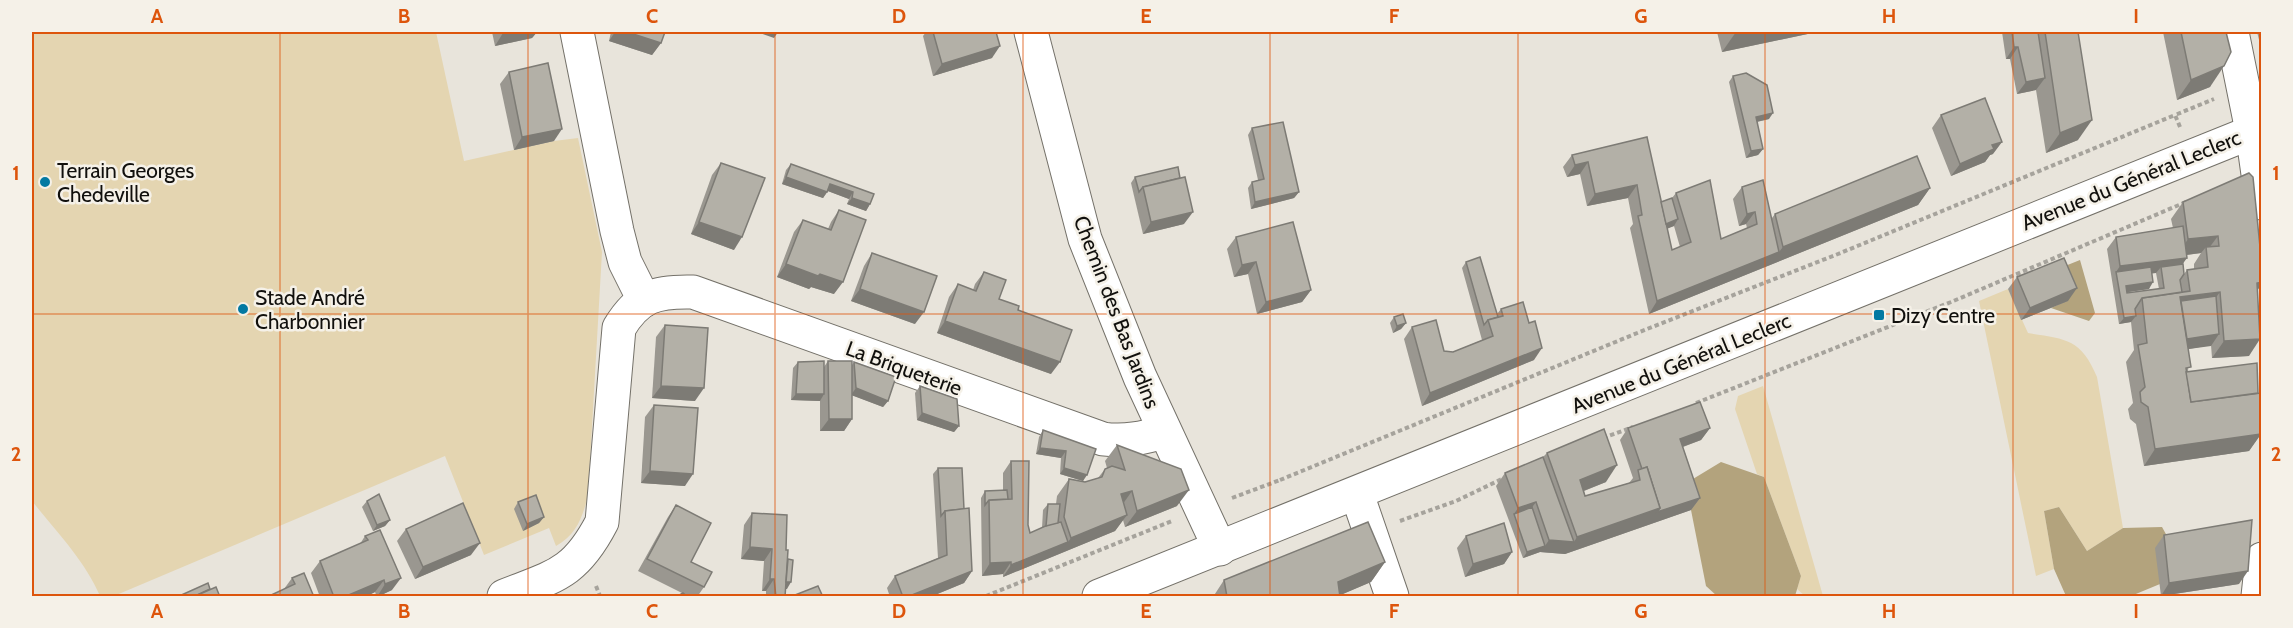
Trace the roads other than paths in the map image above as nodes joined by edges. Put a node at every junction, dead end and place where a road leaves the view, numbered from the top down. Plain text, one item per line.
1 (577, 32) edge
2 (1031, 32) edge
3 (2232, 32) edge
4 (2257, 130) edge
5 (2262, 203) edge
6 (644, 300) junction
7 (1164, 432) junction
8 (1357, 494) junction
9 (1220, 549) junction
10 (2262, 559) edge
11 (504, 597) edge
12 (1099, 597) edge
13 (1392, 597) edge
14 (2258, 597) edge

1 - 6 street
2 - 7 street, Chemin des Bas Jardins
3 - 4 street
4 - 5 street
4 - 8 street, Avenue du Général Leclerc
6 - 7 street, La Briqueterie
6 - 11 street, La Briqueterie
7 - 9 street, Chemin des Bas Jardins
8 - 9 street, Avenue du Général Leclerc
8 - 13 street
9 - 12 street, Avenue du Général Leclerc
10 - 14 street

